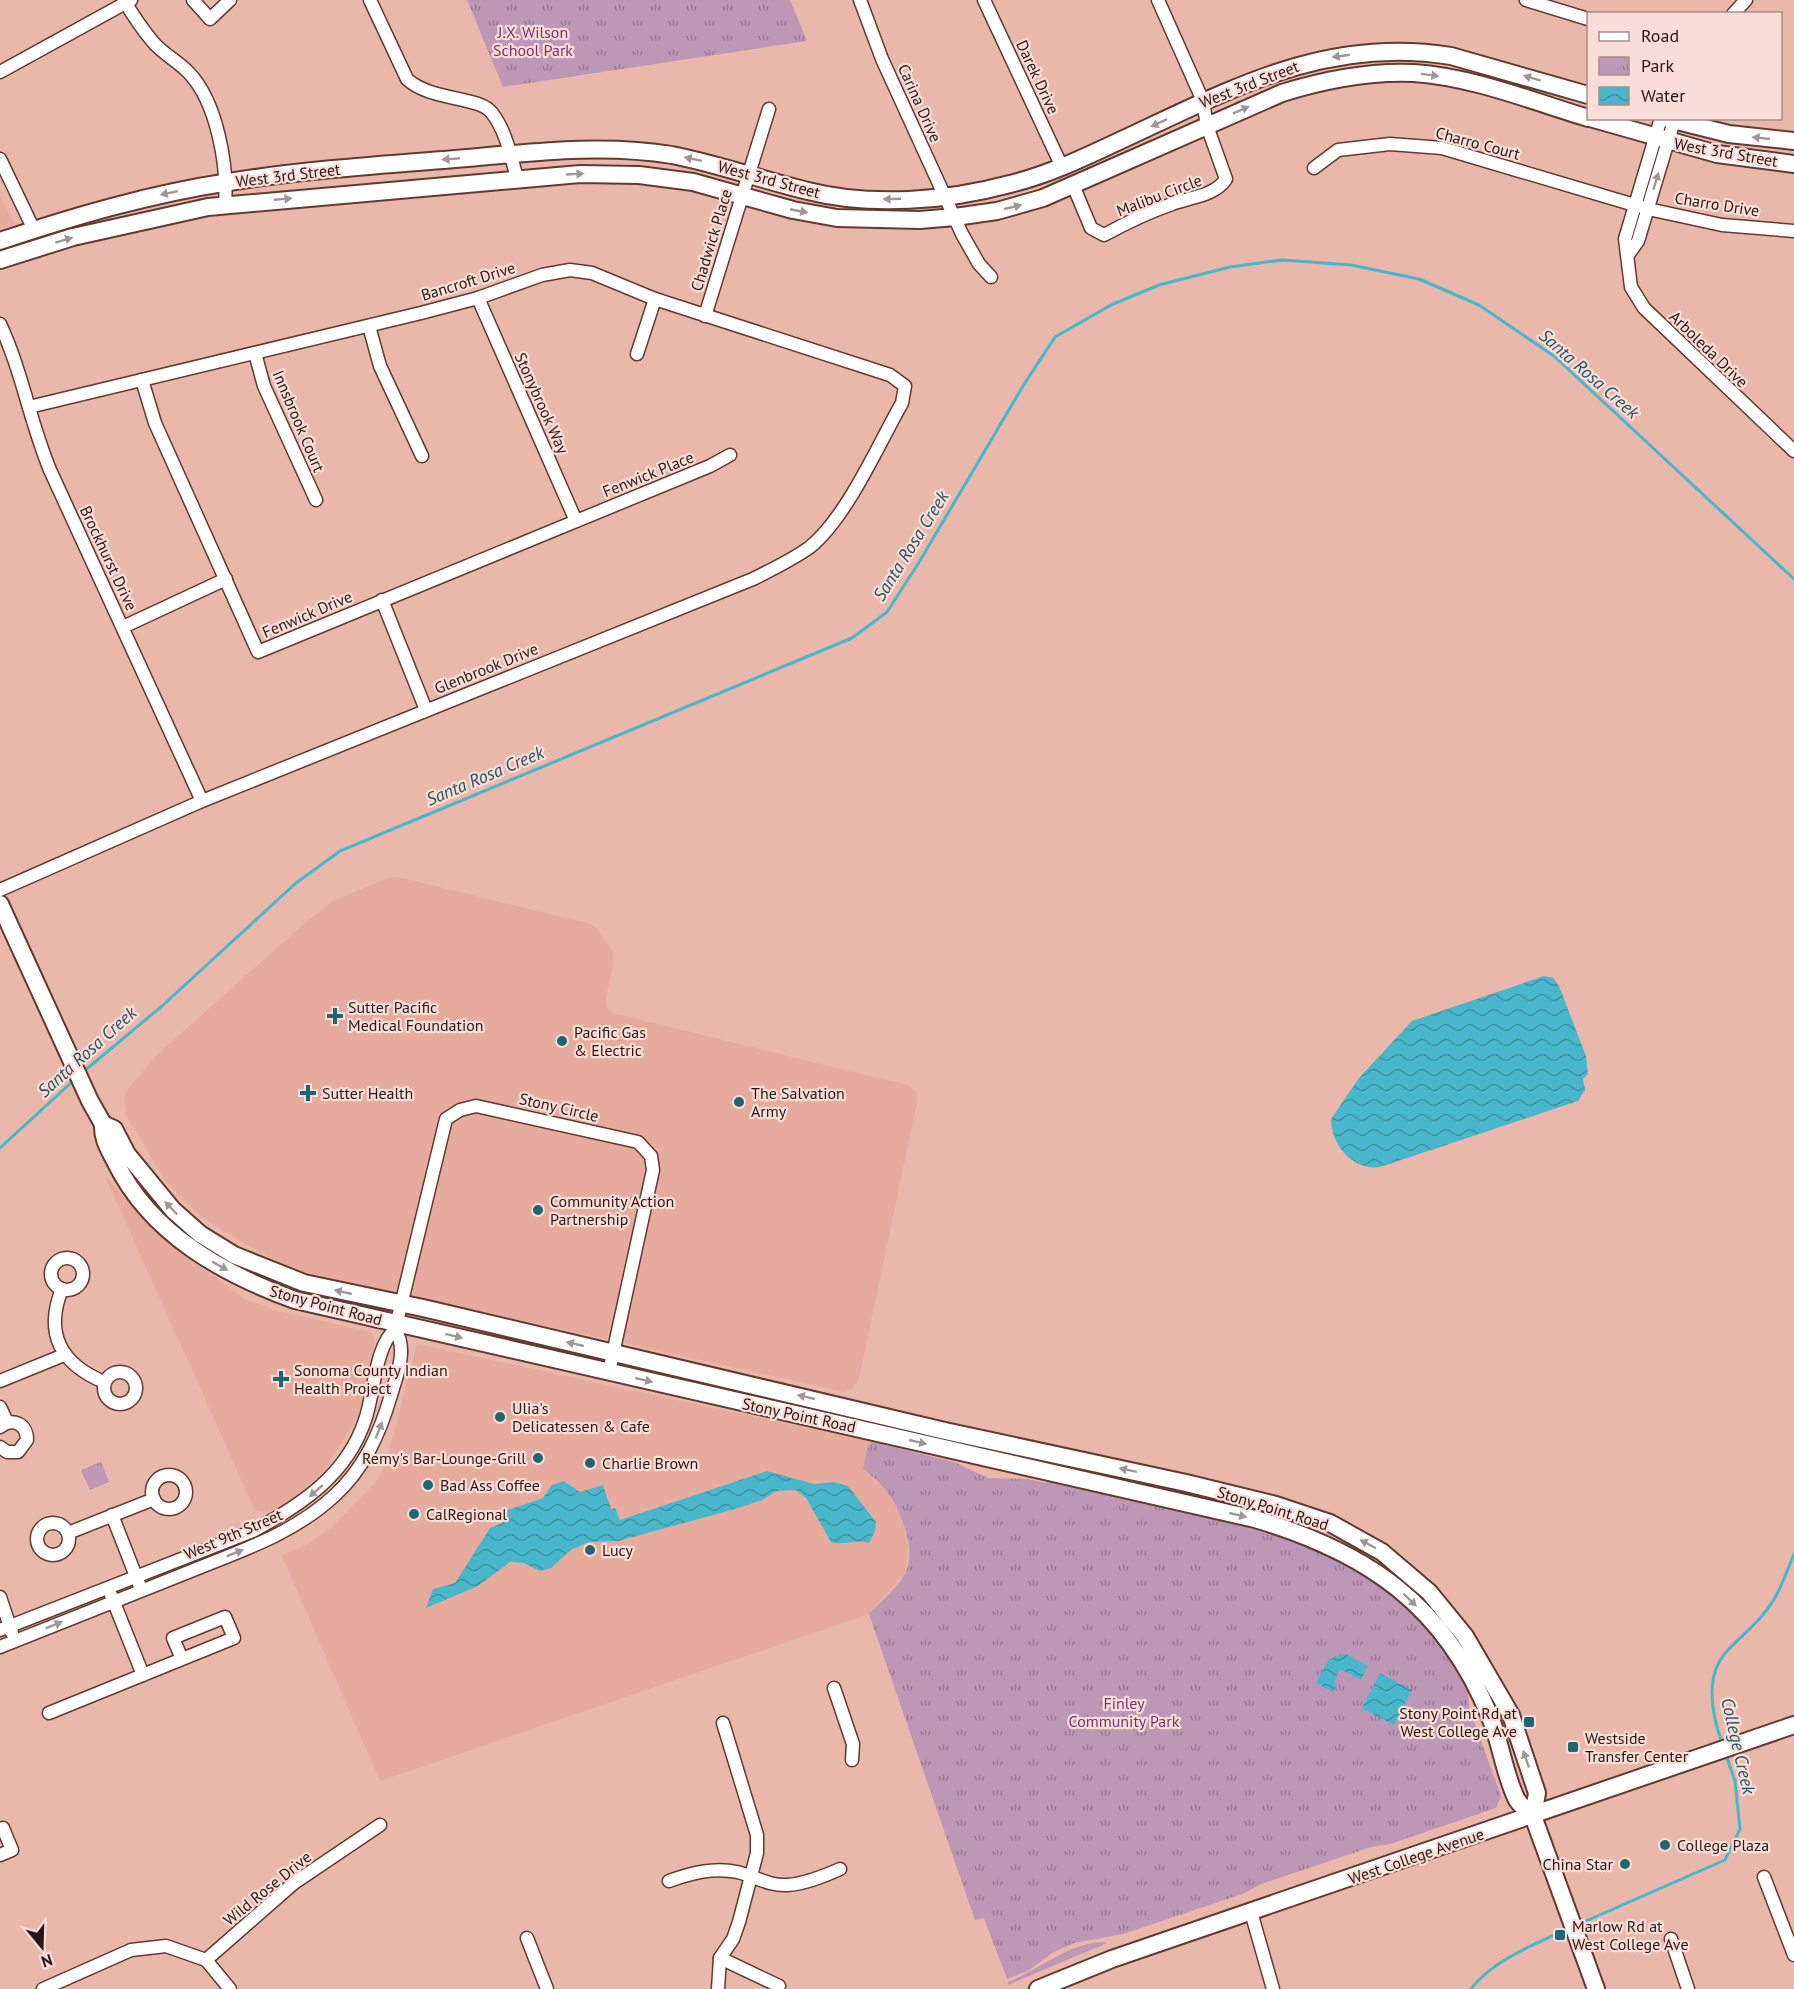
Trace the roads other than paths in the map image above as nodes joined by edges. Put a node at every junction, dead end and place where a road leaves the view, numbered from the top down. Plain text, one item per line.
1 (193, 0) edge
2 (230, 0) edge
3 (370, 0) edge
4 (860, 0) edge
5 (984, 0) edge
6 (1158, 0) edge
7 (1526, 0) edge
8 (1746, 0) edge
9 (127, 1) edge
10 (1734, 12) edge
11 (1587, 19) edge
12 (0, 72) edge
13 (1587, 95) edge
14 (1203, 101) junction
15 (769, 110) dead end
16 (1587, 117) edge
17 (1596, 120) edge
18 (1667, 120) edge
19 (1671, 120) edge
20 (1207, 126) junction
21 (1661, 140) junction
22 (1794, 141) edge
23 (510, 154) junction
24 (0, 159) edge
25 (1794, 164) edge
26 (1062, 167) junction
27 (1314, 168) dead end
28 (749, 174) junction
29 (517, 178) junction
30 (227, 182) junction
31 (1073, 185) junction
32 (742, 195) junction
33 (944, 196) junction
34 (225, 205) junction
35 (1642, 207) junction
36 (955, 217) junction
37 (34, 230) junction
38 (1794, 231) edge
39 (0, 241) edge
40 (0, 260) edge
41 (991, 277) dead end
42 (478, 298) junction
43 (655, 299) junction
44 (705, 316) junction
45 (0, 324) edge
46 (369, 326) junction
47 (255, 353) junction
48 (637, 354) dead end
49 (142, 380) junction
50 (905, 386) joint
51 (29, 407) junction
52 (1794, 451) edge
53 (730, 455) dead end
54 (422, 456) dead end
55 (316, 500) dead end
56 (576, 521) junction
57 (226, 579) junction
58 (382, 600) junction
59 (123, 627) junction
60 (426, 710) junction
61 (202, 801) junction
62 (0, 890) edge
63 (0, 904) edge
64 (103, 1124) junction
65 (62, 1288) dead end
66 (401, 1304) junction
67 (396, 1326) junction
68 (613, 1353) junction
69 (64, 1355) junction
70 (609, 1372) junction
71 (0, 1381) edge
72 (104, 1382) dead end
73 (0, 1407) edge
74 (3, 1425) edge
75 (0, 1447) edge
76 (154, 1498) dead end
77 (112, 1515) junction
78 (68, 1533) dead end
79 (136, 1577) junction
80 (108, 1589) junction
81 (142, 1590) junction
82 (0, 1597) edge
83 (113, 1602) junction
84 (1433, 1624) junction
85 (5, 1628) edge
86 (15, 1641) junction
87 (0, 1647) edge
88 (182, 1659) junction
89 (143, 1675) junction
90 (1492, 1679) junction
91 (834, 1688) dead end
92 (49, 1713) dead end
93 (723, 1724) dead end
94 (1794, 1725) edge
95 (852, 1760) dead end
96 (1533, 1816) junction
97 (380, 1825) dead end
98 (0, 1830) edge
99 (0, 1855) edge
100 (840, 1869) dead end
101 (750, 1876) junction
102 (1764, 1877) dead end
103 (669, 1881) dead end
104 (1251, 1912) junction
105 (527, 1938) dead end
106 (1671, 1939) dead end
107 (1794, 1955) edge
108 (720, 1958) junction
109 (206, 1960) junction
110 (779, 1986) dead end
111 (1048, 1987) edge
112 (43, 1989) edge
113 (230, 1989) edge
114 (547, 1989) edge
115 (718, 1989) edge
116 (1273, 1989) edge
117 (1596, 1989) edge
118 (1688, 1989) edge

1 - 2 street
3 - 23 street
4 - 33 street, Carina Drive
5 - 26 street, Darek Drive
6 - 14 street
7 - 11 street
8 - 10 street
9 - 12 street
9 - 30 street
13 -> 14 main road, West 3rd Street
14 - 20 street
14 -> 26 main road, West 3rd Street
15 - 28 street, Chadwick Place
20 -> 16 main road, West 3rd Street
17 - 21 main road, West 3rd Street
18 - 21 street, Arboleda Drive
22 -> 19 main road, West 3rd Street
20 - 31 main road, West 3rd Street
20 - 31 street, Malibu Circle
21 - 25 main road, West 3rd Street
21 - 35 street, Arboleda Drive
28 -> 23 main road, West 3rd Street
23 - 29 street
23 -> 30 main road, West 3rd Street
24 - 37 street
26 - 33 main road, West 3rd Street
27 - 35 street, Charro Court
28 - 32 street, Chadwick Place
33 -> 28 main road, West 3rd Street
29 -> 32 main road, West 3rd Street
34 -> 29 main road, West 3rd Street
30 - 34 street
30 -> 37 main road, West 3rd Street
36 -> 31 main road, West 3rd Street
32 -> 36 main road, West 3rd Street
32 - 44 street, Chadwick Place
33 - 36 street, Carina Drive
40 -> 34 main road, West 3rd Street
35 - 38 street, Charro Drive
35 - 52 street, Arboleda Drive
36 - 41 street, Carina Drive
37 - 39 main road, West 3rd Street
42 - 43 street, Bancroft Drive
42 - 46 street, Bancroft Drive
42 - 56 street, Stonybrook Way
43 - 44 street, Bancroft Drive
43 - 48 street
44 - 50 street, Bancroft Drive
45 - 51 street, Brockhurst Drive
46 - 47 street, Bancroft Drive
46 - 54 street
47 - 49 street, Bancroft Drive
47 - 55 street, Innsbrook Court
49 - 51 street, Bancroft Drive
49 - 57 street, Fenwick Drive
50 - 60 street, Glenbrook Drive
51 - 59 street, Brockhurst Drive
53 - 56 street, Fenwick Place
56 - 58 street, Fenwick Drive
57 - 58 street, Fenwick Drive
57 - 59 street
58 - 60 street
59 - 61 street, Brockhurst Drive
60 - 61 street, Glenbrook Drive
61 - 62 street, Glenbrook Drive
63 - 64 main road, Stony Point Road
66 -> 64 main road, Stony Point Road
64 -> 67 main road, Stony Point Road
65 - 69 street
66 - 67 street, Stony Circle
68 -> 66 main road, Stony Point Road
66 - 68 street, Stony Circle
67 -> 70 main road, Stony Point Road
67 -> 79 street, West 9th Street
81 -> 67 street, West 9th Street
68 - 70 street, Stony Circle
90 -> 68 main road, Stony Point Road
69 - 71 street
69 - 72 street
70 -> 84 main road, Stony Point Road
73 - 74 street
74 - 75 street
76 - 77 street
77 - 78 street
77 - 79 street
79 - 80 street, West 9th Street
79 - 81 street
80 - 83 street
80 - 85 street, West 9th Street
81 - 83 street, West 9th Street
82 - 85 street
86 -> 83 street, West 9th Street
83 - 89 street
84 - 90 main road
84 - 96 main road, Stony Point Road
85 - 86 street
86 - 87 street, West 9th Street
88 - 88 street
88 - 89 street
89 - 92 street
96 -> 90 main road, Stony Point Road
91 - 95 street
93 - 101 street
94 - 96 main road, West College Avenue
96 - 104 main road, West College Avenue
96 - 117 main road
97 - 109 street, Wild Rose Drive
98 - 99 street
100 - 101 street
101 - 103 street
101 - 108 street
102 - 107 street
104 - 111 main road, West College Avenue
104 - 116 street
105 - 114 street
106 - 118 street
108 - 110 street
108 - 115 street
109 - 112 street
109 - 113 street

